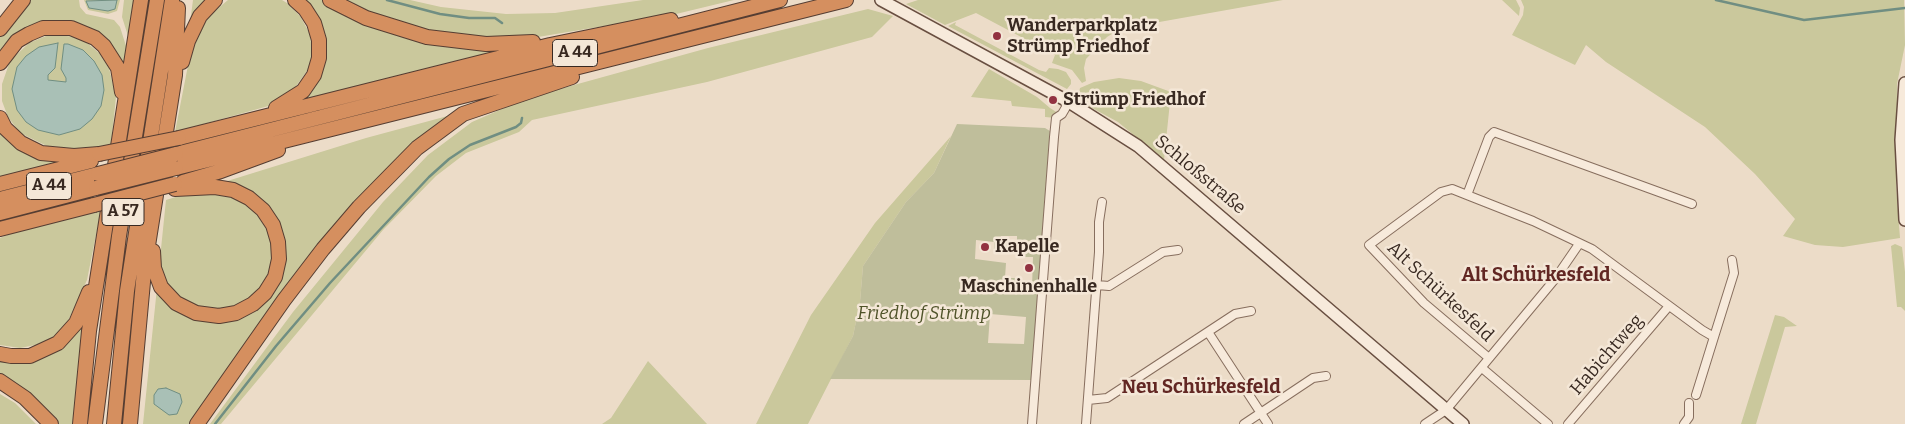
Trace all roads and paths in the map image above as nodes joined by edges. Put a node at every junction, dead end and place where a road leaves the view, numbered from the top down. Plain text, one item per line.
1 (23, 0) edge
2 (141, 0) edge
3 (157, 0) edge
4 (172, 0) edge
5 (178, 0) edge
6 (215, 0) edge
7 (295, 0) edge
8 (330, 0) edge
9 (780, 0) edge
10 (846, 0) edge
11 (881, 0) edge
12 (734, 12) junction
13 (0, 29) edge
14 (613, 31) junction
15 (656, 48) junction
16 (0, 63) edge
17 (1905, 83) edge
18 (1069, 102) junction
19 (0, 118) edge
20 (168, 119) junction
21 (366, 119) junction
22 (250, 120) junction
23 (121, 121) junction
24 (99, 157) junction
25 (176, 161) junction
26 (0, 184) edge
27 (175, 186) junction
28 (1467, 194) junction
29 (0, 199) edge
30 (1102, 202) dead end
31 (1692, 204) dead end
32 (0, 212) edge
33 (1905, 220) edge
34 (152, 228) junction
35 (0, 231) edge
36 (1579, 244) junction
37 (1178, 250) dead end
38 (101, 253) junction
39 (1732, 260) dead end
40 (1097, 285) junction
41 (1669, 306) junction
42 (1251, 311) dead end
43 (1208, 332) junction
44 (1714, 337) junction
45 (0, 354) edge
46 (1489, 358) junction
47 (1482, 368) junction
48 (1326, 376) dead end
49 (0, 381) edge
50 (1696, 395) dead end
51 (1088, 400) junction
52 (1689, 403) dead end
53 (1446, 410) junction
54 (1261, 413) junction
55 (51, 424) edge
56 (80, 424) edge
57 (95, 424) edge
58 (114, 424) edge
59 (130, 424) edge
60 (197, 424) edge
61 (1032, 424) edge
62 (1086, 424) edge
63 (1244, 424) edge
64 (1268, 424) edge
65 (1425, 424) edge
66 (1463, 424) edge
67 (1548, 424) edge
68 (1568, 424) edge
69 (1684, 424) edge

1 - 13 highway
2 - 23 highway
3 - 57 highway, A 57
4 - 58 highway, A 57
5 - 20 highway
6 - 20 highway
7 - 22 highway
8 - 14 highway
9 - 12 highway, A 44
10 - 15 highway, A 44
11 - 18 main road, Schloßstraße
12 - 14 highway
12 - 25 highway, A 44
14 - 22 highway
15 - 21 highway, A 44
15 - 60 highway
16 - 23 highway
17 - 33 main road
18 - 53 main road, Schloßstraße
18 - 61 street
19 - 24 highway
20 - 34 highway
21 - 25 highway, A 44
21 - 27 highway
22 - 24 highway, bridge
23 - 38 highway
24 - 26 highway
25 - 29 highway, A 44, bridge
25 - 32 highway, A 44, bridge
27 - 34 highway
27 - 35 highway, bridge
28 - 31 street
28 - 36 street, Alt Schürkesfeld
28 - 46 street, Alt Schürkesfeld
30 - 40 street
34 - 59 highway
36 - 41 street, Alt Schürkesfeld
36 - 46 street, Alt Schürkesfeld
37 - 40 street
38 - 45 highway
38 - 56 highway
39 - 44 street
40 - 51 street
41 - 44 street, Alt Schürkesfeld
41 - 68 street, Habichtweg
42 - 43 street
43 - 51 street
43 - 54 street
44 - 50 street
46 - 47 street, Alt Schürkesfeld
47 - 53 street, Alt Schürkesfeld
47 - 67 street
48 - 54 street
49 - 55 highway
51 - 62 street
52 - 69 street
53 - 65 street, Alt Schürkesfeld
53 - 66 main road, Schloßstraße
54 - 63 street
54 - 64 street

